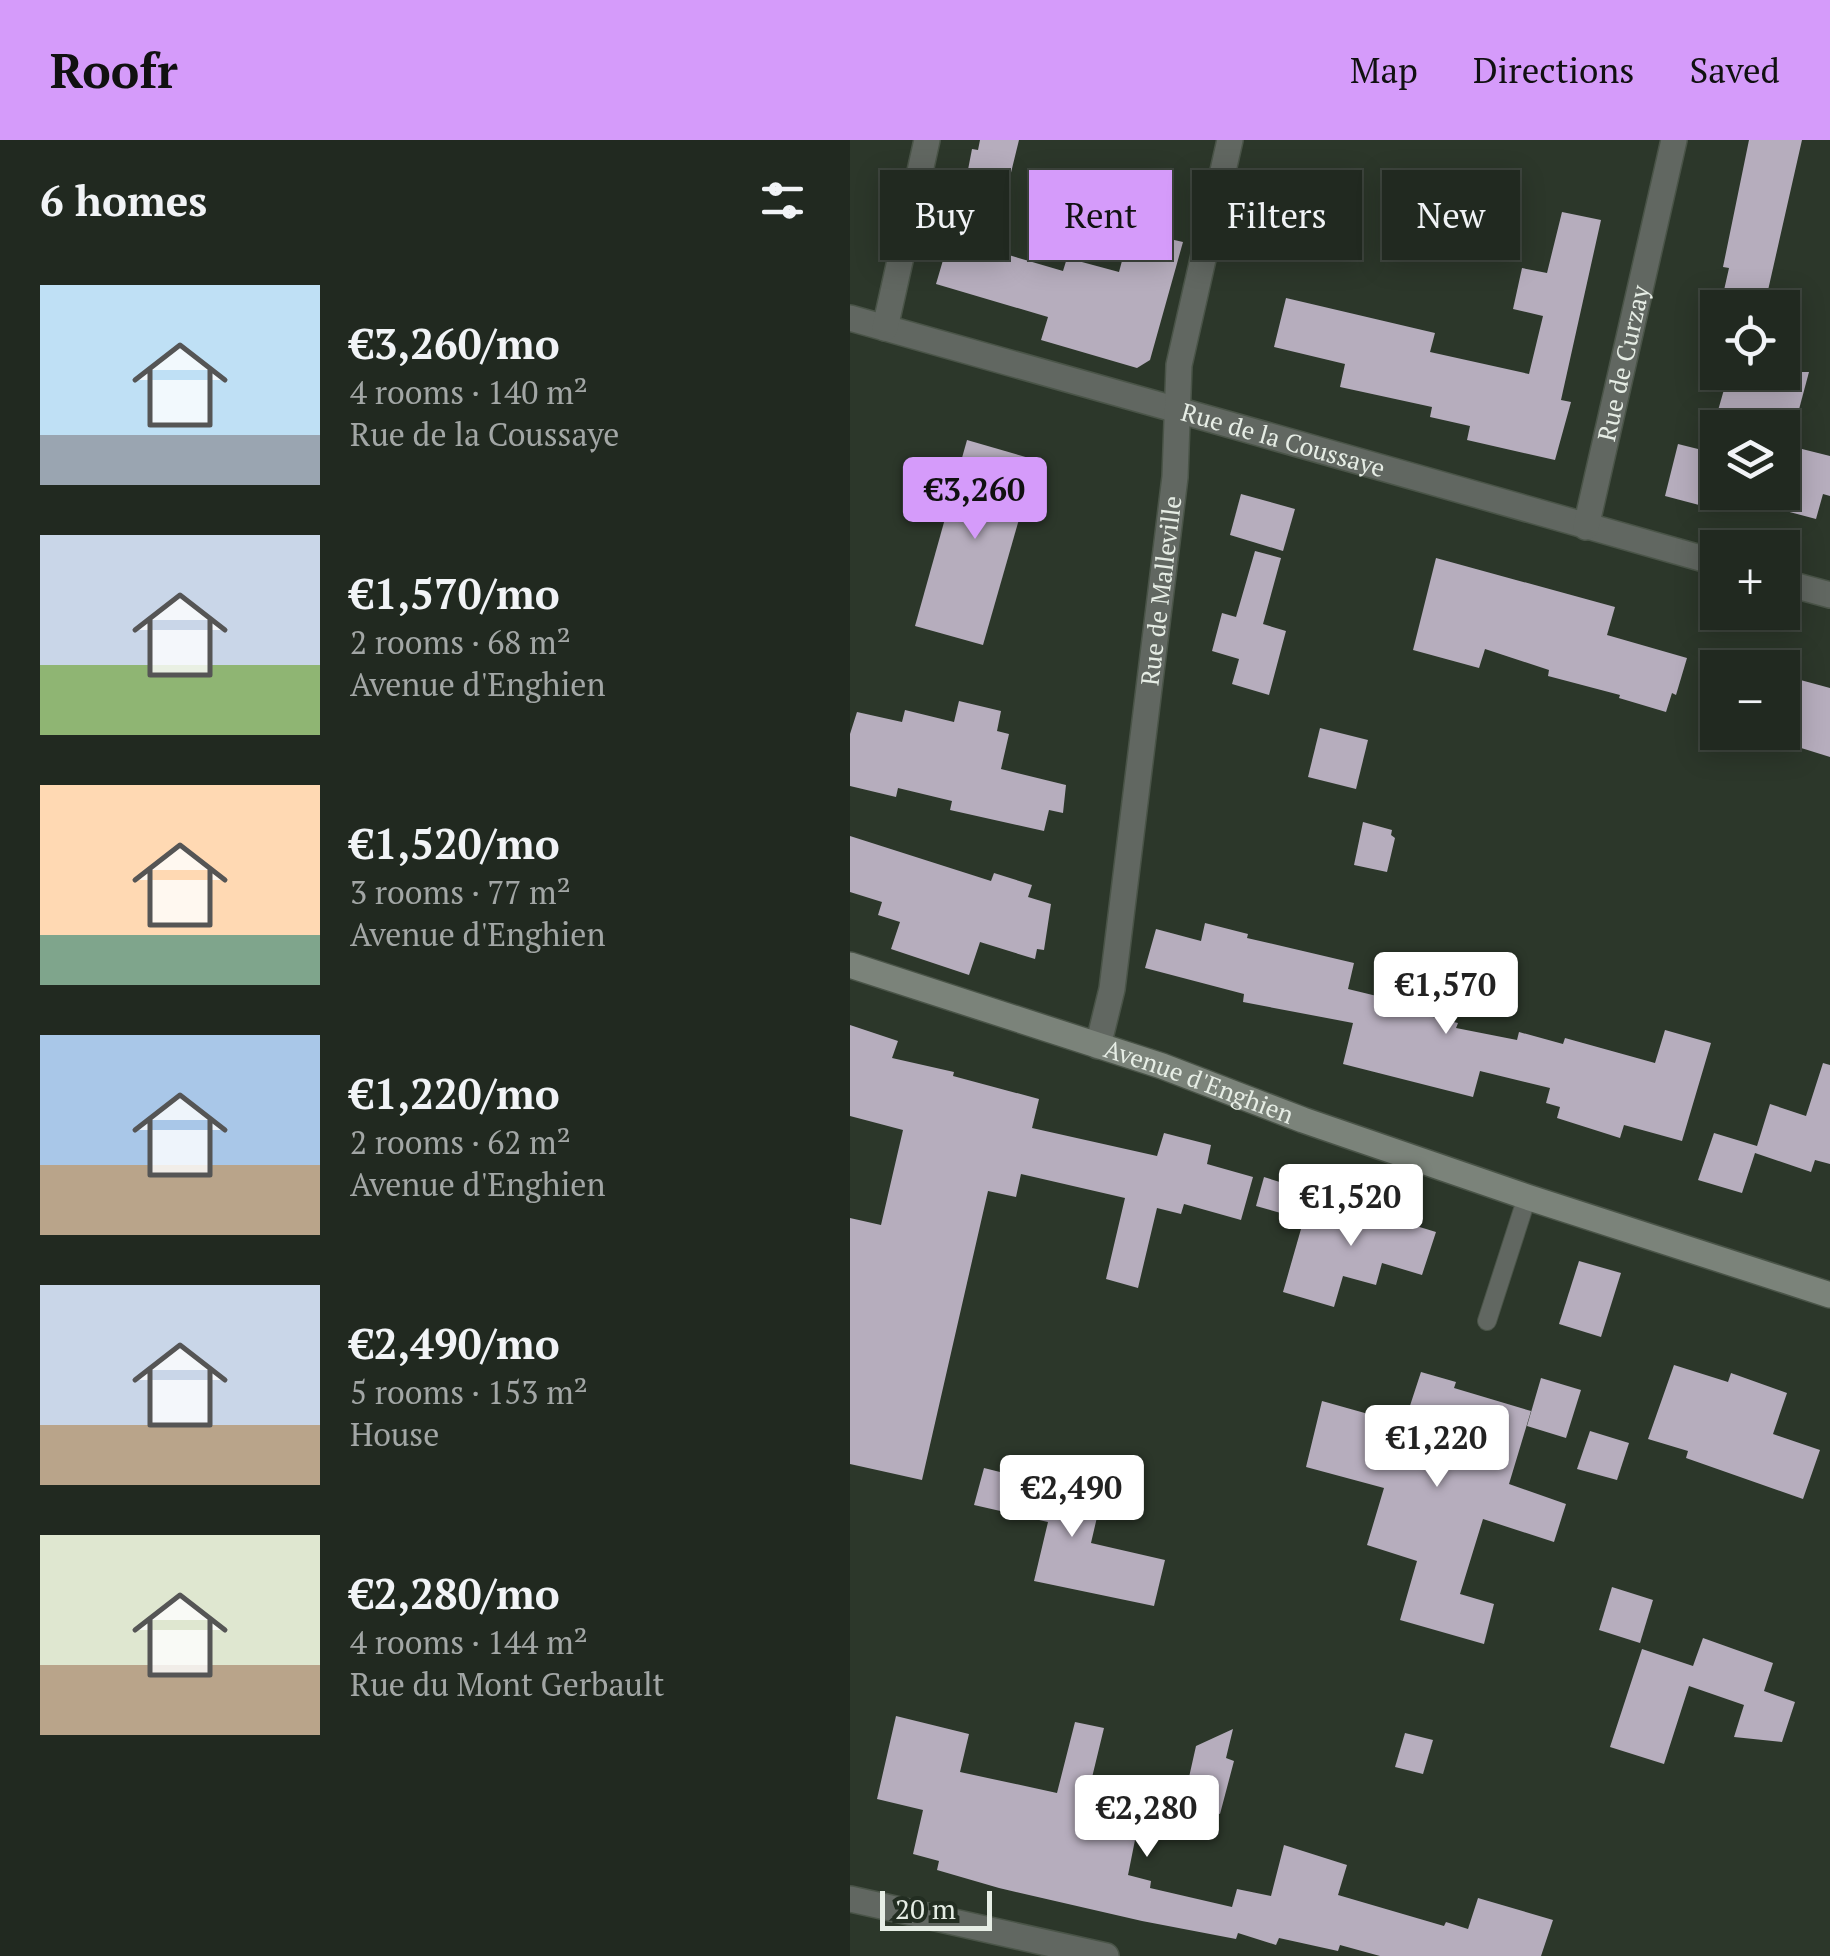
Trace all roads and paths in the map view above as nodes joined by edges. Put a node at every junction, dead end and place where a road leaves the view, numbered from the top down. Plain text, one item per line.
1 (926, 140) edge
2 (1230, 140) edge
3 (1674, 140) edge
4 (850, 318) edge
5 (884, 328) junction
6 (1177, 411) junction
7 (1586, 526) junction
8 (1700, 559) edge
9 (1800, 587) edge
10 (1830, 595) edge
11 (850, 965) edge
12 (1098, 1046) junction
13 (1527, 1197) junction
14 (1830, 1295) edge
15 (1487, 1320) dead end
16 (850, 1899) edge
17 (1106, 1956) edge

1 - 5 street
2 - 6 street, Rue de Malleville
3 - 7 street, Rue de Curzay
4 - 5 street, Rue de la Coussaye
5 - 6 street, Rue de la Coussaye
6 - 7 street, Rue de la Coussaye
6 - 12 street, Rue de Malleville
7 - 8 street, Rue de la Coussaye
9 - 10 street
11 - 12 main road, Avenue d'Enghien
12 - 13 main road, Avenue d'Enghien
13 - 14 main road, Avenue d'Enghien
13 - 15 lane
16 - 17 street

